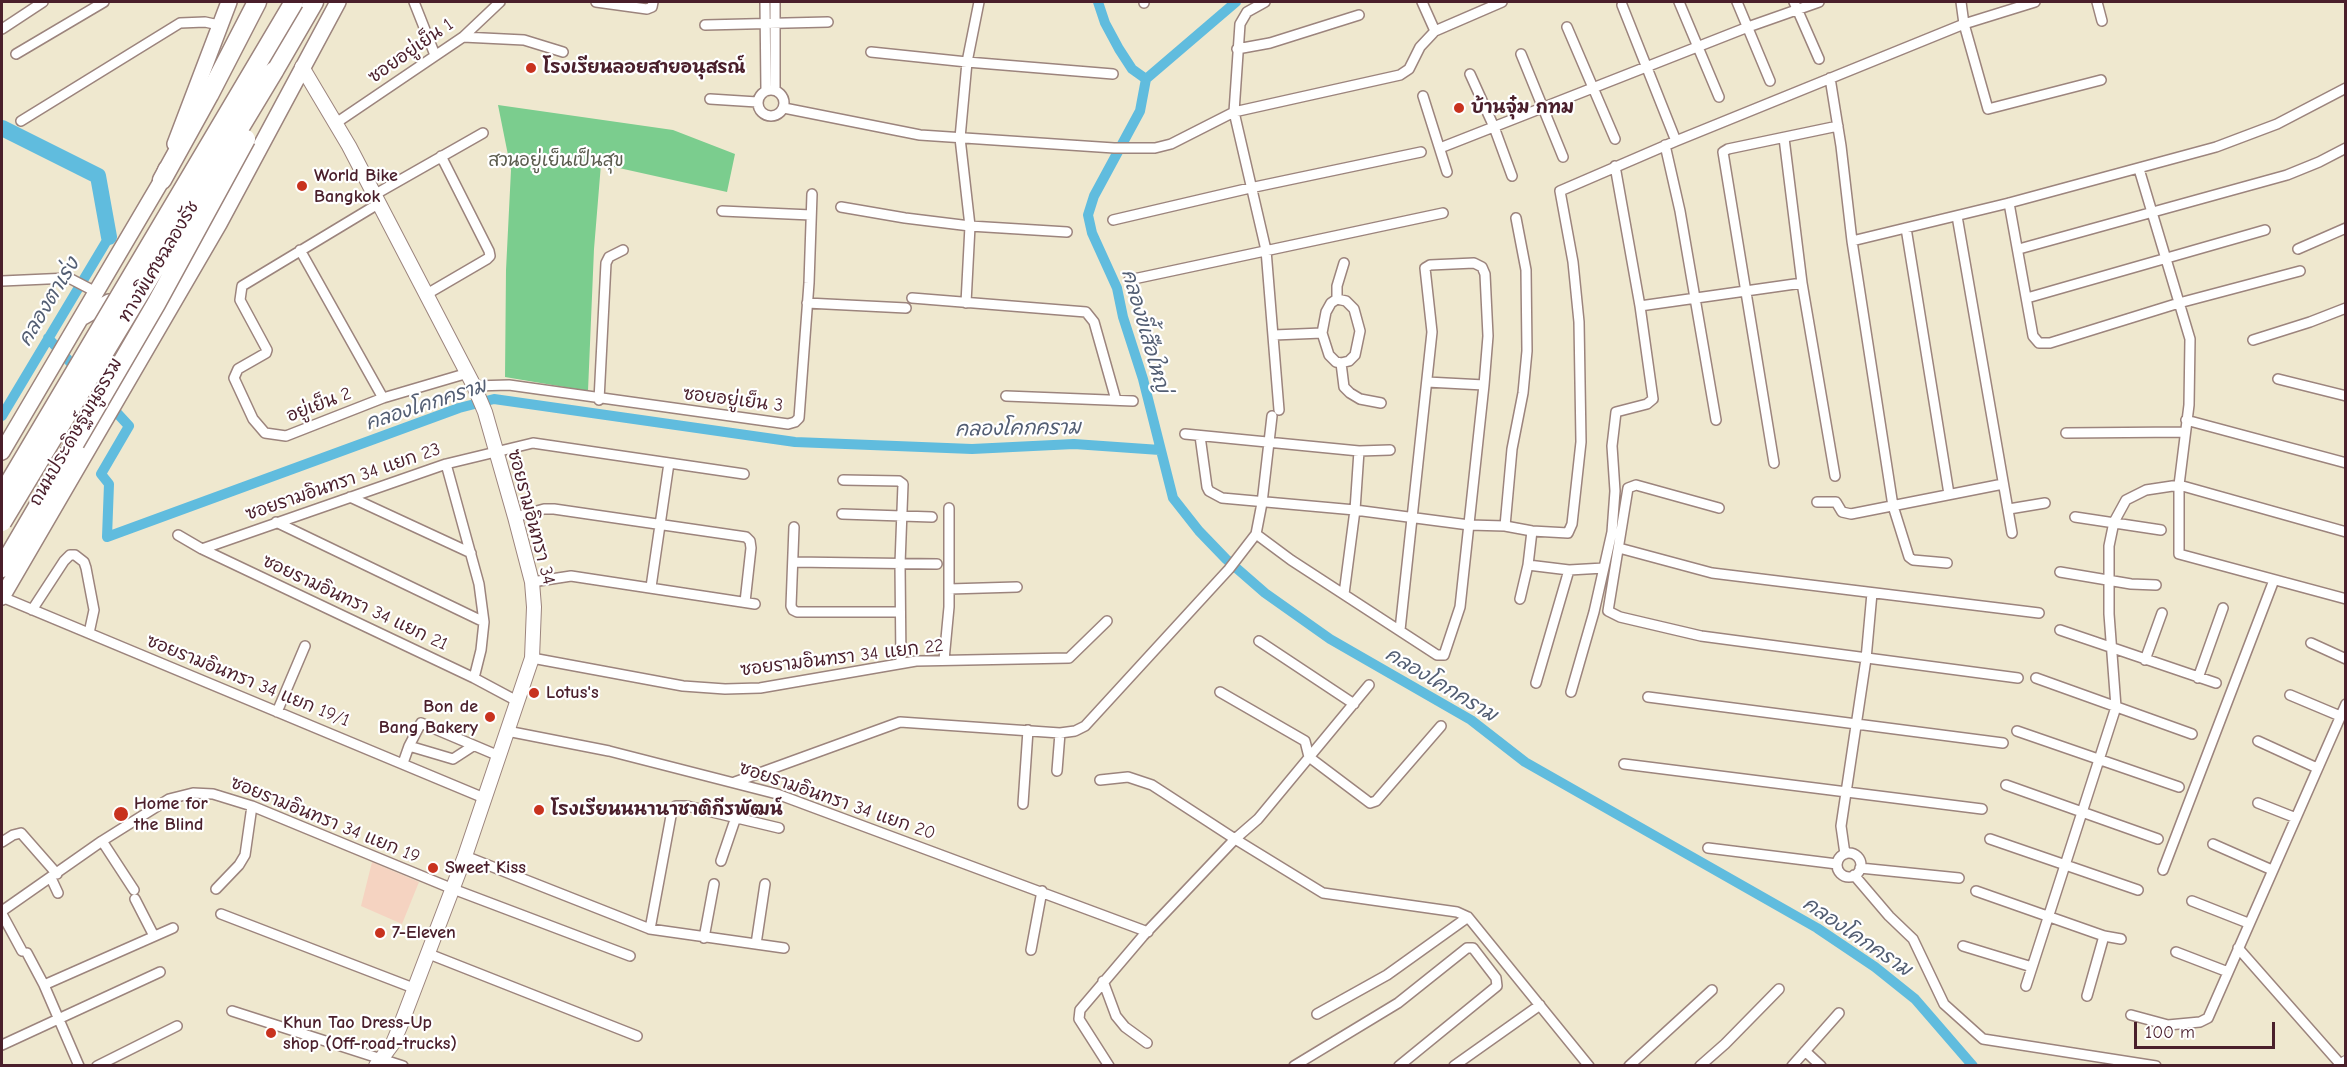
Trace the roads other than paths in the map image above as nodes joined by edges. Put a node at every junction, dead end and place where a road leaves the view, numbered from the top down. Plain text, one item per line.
1 (43, 2) edge
2 (104, 2) edge
3 (229, 2) edge
4 (257, 2) edge
5 (294, 2) edge
6 (314, 2) edge
7 (338, 2) edge
8 (414, 2) edge
9 (500, 2) edge
10 (596, 2) edge
11 (653, 2) edge
12 (765, 2) edge
13 (775, 2) edge
14 (979, 2) edge
15 (1265, 2) edge
16 (1422, 2) edge
17 (1503, 2) edge
18 (1679, 2) edge
19 (1737, 2) edge
20 (1819, 2) edge
21 (1961, 2) edge
22 (2035, 2) edge
23 (2097, 2) edge
24 (1622, 5) dead end
25 (1795, 5) edge
26 (1359, 15) dead end
27 (2102, 21) dead end
28 (828, 22) dead end
29 (765, 24) junction
30 (776, 24) junction
31 (1964, 24) junction
32 (219, 25) junction
33 (705, 25) dead end
34 (1567, 27) dead end
35 (1748, 27) junction
36 (2, 29) edge
37 (1436, 31) junction
38 (462, 37) junction
39 (1697, 48) junction
40 (1237, 49) junction
41 (563, 52) dead end
42 (871, 52) dead end
43 (16, 54) dead end
44 (1521, 54) dead end
45 (435, 55) junction
46 (1819, 59) dead end
47 (967, 62) junction
48 (302, 67) junction
49 (1645, 67) junction
50 (274, 71) junction
51 (1113, 74) dead end
52 (1470, 74) dead end
53 (1830, 78) junction
54 (1770, 81) dead end
55 (2101, 81) dead end
56 (1593, 87) junction
57 (2346, 88) edge
58 (771, 90) junction
59 (1423, 96) dead end
60 (1719, 97) dead end
61 (710, 99) dead end
62 (757, 102) junction
63 (784, 108) junction
64 (1544, 108) junction
65 (1234, 112) junction
66 (21, 121) dead end
67 (336, 123) junction
68 (1838, 126) junction
69 (1494, 127) junction
70 (483, 133) dead end
71 (960, 138) junction
72 (1784, 138) junction
73 (1615, 139) dead end
74 (1676, 141) junction
75 (1665, 146) junction
76 (1440, 148) junction
77 (2346, 148) edge
78 (1420, 152) dead end
79 (441, 156) junction
80 (1563, 158) dead end
81 (1615, 166) junction
82 (2139, 169) junction
83 (1447, 172) dead end
84 (1512, 176) dead end
85 (162, 180) junction
86 (1250, 188) junction
87 (812, 194) dead end
88 (376, 200) junction
89 (2009, 203) junction
90 (841, 207) dead end
91 (722, 211) dead end
92 (2153, 212) junction
93 (1443, 213) dead end
94 (811, 215) junction
95 (1957, 216) junction
96 (1516, 218) dead end
97 (1113, 220) dead end
98 (970, 226) junction
99 (1906, 228) junction
100 (2346, 228) edge
101 (2265, 230) dead end
102 (1067, 232) dead end
103 (1852, 241) junction
104 (2019, 249) junction
105 (2298, 249) dead end
106 (300, 250) junction
107 (623, 250) dead end
108 (1266, 250) junction
109 (2166, 258) junction
110 (1344, 263) dead end
111 (2300, 271) dead end
112 (1129, 280) dead end
113 (2, 281) edge
114 (1802, 283) junction
115 (91, 289) junction
116 (1746, 291) junction
117 (427, 294) junction
118 (912, 298) dead end
119 (1696, 298) junction
120 (2027, 298) junction
121 (1337, 299) junction
122 (807, 303) junction
123 (966, 303) junction
124 (2180, 303) junction
125 (1640, 306) junction
126 (906, 308) dead end
127 (2346, 308) edge
128 (80, 319) junction
129 (1322, 333) junction
130 (1274, 335) junction
131 (2253, 339) dead end
132 (145, 353) junction
133 (1341, 363) junction
134 (2278, 379) dead end
135 (1427, 382) junction
136 (474, 385) junction
137 (1484, 386) junction
138 (1006, 396) dead end
139 (2346, 396) edge
140 (383, 398) junction
141 (599, 400) junction
142 (1116, 400) junction
143 (1133, 400) dead end
144 (1381, 404) dead end
145 (1716, 420) dead end
146 (2186, 420) junction
147 (2185, 432) junction
148 (2066, 433) dead end
149 (1185, 434) dead end
150 (1200, 436) junction
151 (1269, 441) junction
152 (3, 446) edge
153 (495, 450) junction
154 (1389, 450) dead end
155 (1359, 451) junction
156 (669, 463) junction
157 (1774, 463) dead end
158 (2346, 463) edge
159 (446, 464) junction
160 (744, 474) dead end
161 (1834, 476) dead end
162 (843, 480) dead end
163 (2003, 484) junction
164 (2179, 486) junction
165 (1949, 494) junction
166 (2, 495) edge
167 (350, 497) junction
168 (1817, 502) dead end
169 (1263, 503) junction
170 (2045, 503) dead end
171 (1893, 506) junction
172 (949, 508) dead end
173 (1719, 508) dead end
174 (2009, 509) junction
175 (1355, 510) junction
176 (842, 514) dead end
177 (903, 514) junction
178 (932, 517) dead end
179 (2075, 517) dead end
180 (515, 518) junction
181 (1412, 519) junction
182 (2, 522) edge
183 (276, 522) junction
184 (2114, 522) junction
185 (659, 525) junction
186 (1469, 525) junction
187 (1505, 526) junction
188 (794, 527) dead end
189 (2161, 530) dead end
190 (1532, 531) junction
191 (2346, 532) edge
192 (2012, 533) dead end
193 (1256, 534) junction
194 (178, 535) dead end
195 (1619, 548) junction
196 (202, 549) junction
197 (471, 553) junction
198 (793, 562) junction
199 (1947, 563) dead end
200 (900, 564) junction
201 (937, 564) dead end
202 (1528, 565) junction
203 (2, 568) edge
204 (1604, 568) junction
205 (1569, 570) junction
206 (2060, 572) dead end
207 (2274, 580) junction
208 (2110, 581) junction
209 (532, 582) junction
210 (2156, 585) dead end
211 (651, 587) junction
212 (1017, 587) dead end
213 (949, 589) junction
214 (1872, 593) junction
215 (1344, 594) junction
216 (2, 597) edge
217 (1520, 599) dead end
218 (2346, 599) edge
219 (2223, 608) dead end
220 (32, 609) junction
221 (900, 612) junction
222 (2162, 613) dead end
223 (2039, 614) dead end
224 (1107, 621) dead end
225 (484, 622) junction
226 (1400, 630) junction
227 (2060, 630) dead end
228 (89, 633) junction
229 (1259, 641) dead end
230 (2311, 643) dead end
231 (305, 646) dead end
232 (2112, 648) junction
233 (532, 658) junction
234 (1866, 659) junction
235 (2346, 659) edge
236 (944, 660) junction
237 (2145, 660) junction
238 (901, 663) junction
239 (474, 678) junction
240 (2018, 678) dead end
241 (2036, 678) dead end
242 (2198, 678) junction
243 (2216, 683) dead end
244 (1536, 684) dead end
245 (1370, 685) dead end
246 (1220, 692) dead end
247 (1571, 692) dead end
248 (2290, 694) dead end
249 (1648, 697) dead end
250 (517, 701) junction
251 (1354, 704) junction
252 (2346, 704) edge
253 (2116, 707) junction
254 (277, 712) junction
255 (2340, 716) junction
256 (1857, 725) junction
257 (1441, 726) dead end
258 (1028, 729) junction
259 (2017, 730) dead end
260 (507, 731) junction
261 (1060, 733) junction
262 (2192, 734) dead end
263 (2258, 741) dead end
264 (2003, 743) dead end
265 (409, 746) junction
266 (473, 746) junction
267 (499, 756) junction
268 (1310, 757) junction
269 (2100, 760) junction
270 (403, 763) junction
271 (1624, 764) dead end
272 (2317, 768) junction
273 (1057, 771) dead end
274 (1100, 780) dead end
275 (735, 782) junction
276 (2006, 785) dead end
277 (2179, 788) dead end
278 (1846, 792) junction
279 (484, 798) junction
280 (2258, 803) dead end
281 (1023, 804) dead end
282 (252, 806) junction
283 (1982, 809) dead end
284 (2083, 812) junction
285 (736, 818) junction
286 (2296, 818) junction
287 (779, 828) dead end
288 (1235, 839) junction
289 (1990, 839) dead end
290 (2158, 839) dead end
291 (102, 841) junction
292 (2, 842) edge
293 (2213, 844) dead end
294 (1708, 848) dead end
295 (1845, 854) junction
296 (465, 856) junction
297 (721, 861) dead end
298 (1837, 864) junction
299 (2065, 864) junction
300 (2163, 870) dead end
301 (2272, 870) junction
302 (1857, 872) junction
303 (54, 876) junction
304 (1959, 878) dead end
305 (714, 884) dead end
306 (765, 884) dead end
307 (216, 889) dead end
308 (453, 889) junction
309 (2138, 890) dead end
310 (1042, 891) junction
311 (1976, 891) dead end
312 (58, 893) dead end
313 (2192, 902) dead end
314 (2, 913) edge
315 (221, 914) dead end
316 (2047, 915) junction
317 (1468, 917) junction
318 (2248, 923) junction
319 (173, 928) dead end
320 (650, 929) junction
321 (1148, 932) junction
322 (154, 936) junction
323 (2104, 936) junction
324 (704, 938) junction
325 (2121, 939) dead end
326 (756, 944) junction
327 (1963, 946) dead end
328 (784, 948) dead end
329 (2238, 948) junction
330 (1031, 950) dead end
331 (2176, 952) dead end
332 (429, 954) junction
333 (630, 956) dead end
334 (2032, 968) junction
335 (160, 972) dead end
336 (2228, 972) junction
337 (1103, 981) junction
338 (45, 984) junction
339 (2026, 986) dead end
340 (1779, 988) dead end
341 (416, 989) junction
342 (1712, 990) dead end
343 (2087, 996) dead end
344 (1540, 1005) junction
345 (232, 1011) dead end
346 (1839, 1013) dead end
347 (1317, 1014) dead end
348 (2131, 1015) dead end
349 (59, 1018) junction
350 (177, 1026) dead end
351 (637, 1036) dead end
352 (1148, 1043) dead end
353 (2, 1044) edge
354 (1805, 1052) junction
355 (380, 1062) edge
356 (79, 1065) edge
357 (97, 1065) edge
358 (403, 1065) edge
359 (1109, 1065) edge
360 (1294, 1065) edge
361 (1399, 1065) edge
362 (1454, 1065) edge
363 (1589, 1065) edge
364 (1629, 1065) edge
365 (1700, 1065) edge
366 (1792, 1065) edge
367 (1821, 1065) edge
368 (2156, 1065) edge
369 (2343, 1065) edge

1 - 36 street
2 - 43 street
3 - 32 main road
4 - 85 highway
5 - 166 highway, ทางพิเศษฉลองรัช, bridge
6 - 50 highway, ทางพิเศษฉลองรัช
7 - 48 main road, ถนนประดิษฐ์มนูธรรม
8 - 45 street
9 - 38 street, ซอยอยู่เย็น 1
10 - 11 street
12 - 29 street
13 - 30 street
14 - 47 street
15 - 40 street
16 - 37 street
17 - 37 street
18 - 39 street
19 - 35 street
20 - 25 street
21 - 31 street
22 - 31 street
23 - 27 street
24 - 49 street
25 - 35 street
25 - 46 street
26 - 40 street
28 - 30 street
29 - 30 street
29 - 33 street
29 - 58 street
30 - 58 street
31 - 53 street
31 - 55 street
32 - 66 street
32 - 85 main road
34 - 56 street
35 - 39 street
35 - 54 street
37 - 65 street
38 - 41 street
38 - 45 street, ซอยอยู่เย็น 1
39 - 49 street
39 - 60 street
40 - 65 street
42 - 47 street
44 - 64 street
45 - 67 street, ซอยอยู่เย็น 1
47 - 51 street
47 - 71 street
48 - 67 street, ซอยรามอินทรา 34
48 - 132 main road, ถนนประดิษฐ์มนูธรรม
49 - 56 street
49 - 74 street
50 - 182 highway, ทางพิเศษฉลองรัช, bridge
50 - 203 highway, bridge
52 - 69 street
53 - 68 street
53 - 74 street
56 - 64 street
56 - 73 street
57 - 82 street
58 - 62 street
58 - 63 street
59 - 76 street
61 - 62 street
62 - 63 street
63 - 71 street
64 - 69 street
64 - 80 street
65 - 71 street
65 - 86 street
67 - 88 street, ซอยรามอินทรา 34
68 - 72 street
68 - 103 street
69 - 76 street
69 - 84 street
70 - 79 street
71 - 98 street
72 - 114 street
72 - 116 street
74 - 75 street
75 - 81 street
75 - 119 street
76 - 83 street
77 - 92 street
78 - 86 street
79 - 88 street
79 - 117 street
81 - 125 street
81 - 190 street
82 - 89 street
82 - 92 street
85 - 115 main road
86 - 97 street
86 - 108 street
87 - 94 street, ซอยอยู่เย็น 3
88 - 106 street
88 - 117 street, ซอยรามอินทรา 34
89 - 95 street
89 - 104 street
90 - 98 street
91 - 94 street
92 - 104 street
92 - 109 street
93 - 108 street
94 - 122 street, ซอยอยู่เย็น 3
95 - 99 street
95 - 163 street
96 - 187 street
98 - 102 street
98 - 123 street
99 - 103 street
99 - 165 street
100 - 105 street
101 - 109 street
103 - 171 street
104 - 120 street
106 - 140 street
106 - 140 street, อยู่เย็น 2
107 - 141 street
108 - 112 street
108 - 130 street
109 - 120 street
109 - 124 street
110 - 121 street
111 - 124 street
113 - 115 street
114 - 116 street
114 - 161 street
115 - 128 main road
116 - 119 street
116 - 157 street
117 - 136 street, ซอยรามอินทรา 34
118 - 123 street
119 - 125 street
119 - 145 street
120 - 124 street
121 - 129 street
121 - 133 street
122 - 126 street
122 - 141 street, ซอยอยู่เย็น 3
123 - 142 street
124 - 146 street
125 - 204 street
127 - 131 street
128 - 132 main road
128 - 152 main road
129 - 130 street
129 - 133 street
130 - 151 street
132 - 216 main road, ถนนประดิษฐ์มนูธรรม
133 - 144 street
134 - 139 street
135 - 137 street
135 - 137 street
135 - 181 street
136 - 140 street, ซอยอยู่เย็น 3
136 - 141 street, ซอยอยู่เย็น 3
136 - 153 street, ซอยรามอินทรา 34
137 - 186 street
138 - 142 street
142 - 143 street
146 - 147 street
146 - 158 street
147 - 148 street
147 - 164 street
149 - 150 street
150 - 151 street
150 - 169 street
151 - 155 street
151 - 169 street
153 - 156 street, ซอยรามอินทรา 34 แยก 23
153 - 159 street, ซอยรามอินทรา 34 แยก 23
153 - 180 street, ซอยรามอินทรา 34
154 - 155 street
155 - 175 street
156 - 160 street, ซอยรามอินทรา 34 แยก 23
156 - 185 street
159 - 167 street, ซอยรามอินทรา 34 แยก 23
159 - 197 street
162 - 177 street
163 - 165 street
163 - 174 street
164 - 184 street
164 - 191 street
164 - 207 street
165 - 171 street
167 - 183 street, ซอยรามอินทรา 34 แยก 23
167 - 197 street
168 - 171 street
169 - 175 street
169 - 193 street
170 - 174 street
171 - 199 street
172 - 213 street
173 - 195 street
174 - 192 street
175 - 181 street
175 - 215 street
176 - 177 street
177 - 178 street
177 - 200 street
179 - 184 street
180 - 185 street
180 - 209 street, ซอยรามอินทรา 34
181 - 186 street
181 - 226 street
183 - 196 street, ซอยรามอินทรา 34 แยก 23
183 - 225 street
184 - 189 street
184 - 208 street
185 - 211 street
185 - 211 street
186 - 187 street
186 - 226 street
187 - 190 street
188 - 198 street
190 - 202 street
193 - 215 street
193 - 261 street
194 - 196 street, ซอยรามอินทรา 34 แยก 21
195 - 214 street
195 - 234 street
196 - 239 street, ซอยรามอินทรา 34 แยก 21
197 - 225 street
198 - 200 street
198 - 221 street
200 - 201 street
200 - 221 street
202 - 205 street
202 - 217 street
204 - 205 street
204 - 247 street
205 - 244 street
206 - 208 street
207 - 218 street
207 - 300 street
208 - 210 street
208 - 232 street
209 - 211 street
209 - 233 street, ซอยรามอินทรา 34
212 - 213 street
213 - 236 street
214 - 223 street
214 - 234 street
215 - 226 street
216 - 220 street, ซอยรามอินทรา 34 แยก 19/1
219 - 242 street
220 - 228 street, ซอยรามอินทรา 34 แยก 19/1
220 - 228 street
221 - 238 street
222 - 237 street
224 - 236 street, ซอยรามอินทรา 34 แยก 22
225 - 239 street
227 - 232 street
228 - 254 street, ซอยรามอินทรา 34 แยก 19/1
229 - 251 street
230 - 235 street
231 - 254 street
232 - 237 street
232 - 253 street
233 - 238 street, ซอยรามอินทรา 34 แยก 22
233 - 250 street, ซอยรามอินทรา 34
234 - 240 street
234 - 256 street
236 - 238 street, ซอยรามอินทรา 34 แยก 22
237 - 242 street
239 - 250 street, ซอยรามอินทรา 34 แยก 21
241 - 253 street
242 - 243 street
245 - 251 street
246 - 268 street
248 - 255 street
249 - 256 street
250 - 260 street, ซอยรามอินทรา 34
251 - 268 street
252 - 255 street
253 - 262 street
253 - 269 street
254 - 270 street, ซอยรามอินทรา 34 แยก 19/1
255 - 272 street
256 - 264 street
256 - 278 street
257 - 268 street
258 - 261 street
258 - 275 street
258 - 281 street
259 - 269 street
260 - 267 street, ซอยรามอินทรา 34
260 - 275 street, ซอยรามอินทรา 34 แยก 20
261 - 273 street
263 - 272 street
265 - 266 street
265 - 266 street
265 - 270 street
266 - 267 street
267 - 279 street, ซอยรามอินทรา 34
268 - 288 street
269 - 277 street
269 - 284 street
270 - 279 street, ซอยรามอินทรา 34 แยก 19/1
271 - 278 street
272 - 286 street
274 - 288 street
275 - 310 street, ซอยรามอินทรา 34 แยก 20
276 - 284 street
278 - 283 street
278 - 295 street
279 - 296 street, ซอยรามอินทรา 34
280 - 286 street
282 - 291 street, ซอยรามอินทรา 34 แยก 19
282 - 307 street
282 - 308 street, ซอยรามอินทรา 34 แยก 19
284 - 290 street
284 - 299 street
285 - 287 street
285 - 297 street
285 - 320 street
286 - 301 street
288 - 317 street
288 - 321 street
289 - 299 street
291 - 303 street, ซอยรามอินทรา 34 แยก 19
291 - 322 street
292 - 303 street
293 - 301 street
294 - 298 street
295 - 298 street
295 - 302 street
296 - 308 street, ซอยรามอินทรา 34
296 - 320 street
298 - 302 street
299 - 309 street
299 - 316 street
301 - 318 street
302 - 304 street
302 - 368 street
303 - 312 street
303 - 314 street, ซอยรามอินทรา 34 แยก 19
305 - 324 street
306 - 326 street
308 - 332 street, ซอยรามอินทรา 34
308 - 333 street, ซอยรามอินทรา 34 แยก 19
310 - 321 street, ซอยรามอินทรา 34 แยก 20
310 - 330 street
311 - 316 street
313 - 318 street
314 - 338 street
315 - 341 street
316 - 323 street
316 - 334 street
317 - 344 street
317 - 347 street
318 - 329 street
319 - 322 street
320 - 324 street
321 - 337 street
322 - 338 street
323 - 325 street
323 - 343 street
324 - 326 street
326 - 328 street
327 - 334 street
329 - 336 street
329 - 369 street
331 - 336 street
332 - 341 street, ซอยรามอินทรา 34
332 - 351 street
334 - 339 street
335 - 349 street
336 - 348 street
337 - 352 street
337 - 359 street
338 - 349 street
340 - 365 street
341 - 355 street, ซอยรามอินทรา 34
342 - 364 street
344 - 362 street
344 - 363 street
345 - 355 street
346 - 354 street
349 - 353 street
349 - 356 street
350 - 357 street
354 - 366 street
354 - 367 street
355 - 358 street
360 - 361 street

